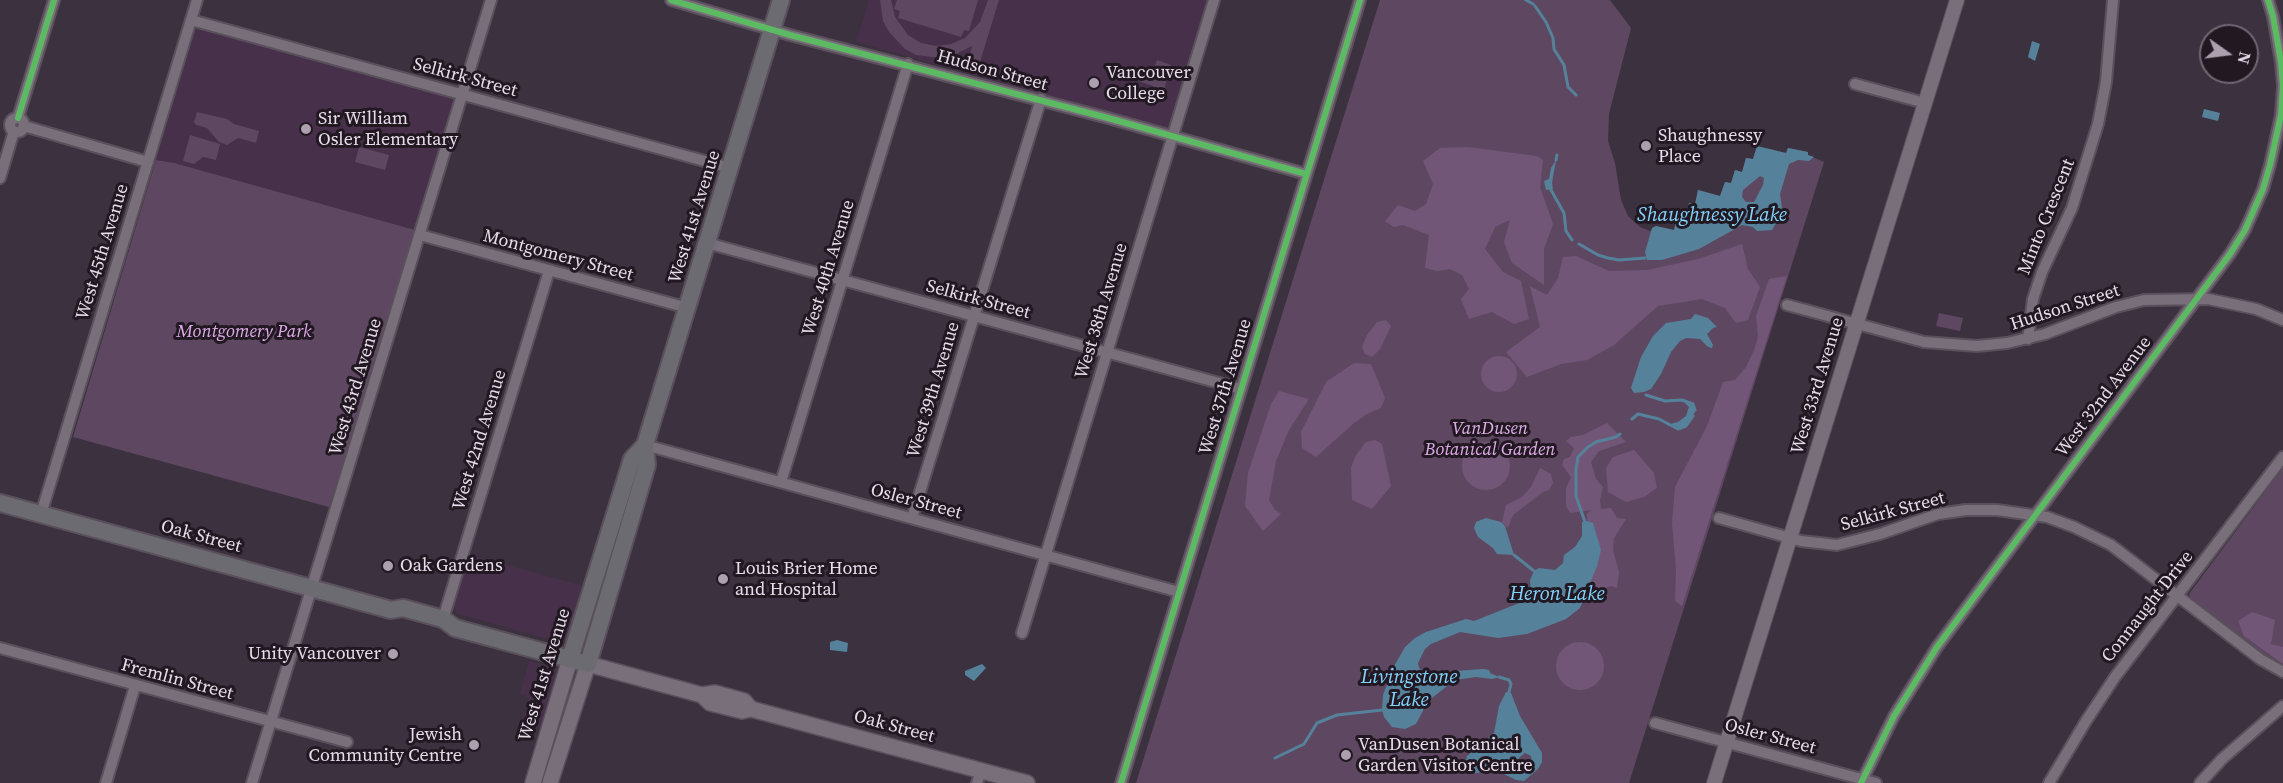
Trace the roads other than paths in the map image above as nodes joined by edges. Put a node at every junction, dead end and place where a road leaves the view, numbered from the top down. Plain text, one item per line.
1 (54, 0) edge
2 (197, 0) edge
3 (491, 0) edge
4 (671, 0) edge
5 (781, 0) edge
6 (1214, 0) edge
7 (1360, 0) edge
8 (1957, 0) edge
9 (2113, 0) edge
10 (2268, 0) edge
11 (191, 20) junction
12 (772, 29) junction
13 (908, 64) junction
14 (1855, 84) dead end
15 (462, 94) junction
16 (1041, 99) junction
17 (1924, 103) junction
18 (13, 123) edge
19 (1173, 137) junction
20 (148, 162) junction
21 (730, 168) junction
22 (1306, 174) junction
23 (0, 178) edge
24 (420, 235) junction
25 (707, 243) junction
26 (549, 271) junction
27 (843, 279) junction
28 (2196, 298) junction
29 (1787, 305) dead end
30 (688, 308) junction
31 (974, 316) junction
32 (2283, 320) edge
33 (1856, 325) junction
34 (2028, 339) junction
35 (1107, 352) junction
36 (1241, 389) junction
37 (645, 445) junction
38 (2283, 458) edge
39 (781, 482) junction
40 (0, 502) edge
41 (41, 514) junction
42 (2035, 515) junction
43 (912, 518) junction
44 (1719, 518) dead end
45 (1790, 538) junction
46 (1046, 555) junction
47 (311, 587) junction
48 (1179, 592) junction
49 (2178, 596) junction
50 (449, 623) junction
51 (1022, 633) dead end
52 (0, 650) edge
53 (570, 659) junction
54 (588, 664) junction
55 (2283, 672) edge
56 (135, 686) junction
57 (2283, 706) edge
58 (271, 723) junction
59 (1655, 723) dead end
60 (346, 742) dead end
61 (1726, 742) junction
62 (979, 777) edge
63 (534, 779) edge
64 (1861, 781) edge
65 (554, 782) edge
66 (106, 783) edge
67 (252, 783) edge
68 (1027, 783) edge
69 (1121, 783) edge
70 (1714, 783) edge
71 (1876, 783) edge
72 (2049, 783) edge
73 (2200, 783) edge

1 - 18 street
2 - 11 street, West 45th Avenue
3 - 15 street, West 43rd Avenue
4 - 12 street, Hudson Street
5 - 12 main road, West 41st Avenue
6 - 19 street, West 38th Avenue
7 - 22 street, West 37th Avenue
8 - 17 street, West 33rd Avenue
9 - 34 street, Minto Crescent
10 - 28 street, West 32nd Avenue
11 - 15 street, Selkirk Street
11 - 20 street, West 45th Avenue
12 - 13 street, Hudson Street
12 - 21 main road, West 41st Avenue
13 - 16 street, Hudson Street
13 - 27 street, West 40th Avenue
14 - 17 street
15 - 21 street, Selkirk Street
15 - 24 street, West 43rd Avenue
16 - 19 street, Hudson Street
16 - 31 street, West 39th Avenue
17 - 33 street, West 33rd Avenue
18 - 20 street
18 - 23 street
19 - 22 street, Hudson Street
19 - 35 street, West 38th Avenue
20 - 41 street, West 45th Avenue
21 - 25 main road, West 41st Avenue
22 - 36 street, West 37th Avenue
24 - 26 street, Montgomery Street
24 - 47 street, West 43rd Avenue
25 - 27 street, Selkirk Street
25 - 30 main road, West 41st Avenue
26 - 30 street, Montgomery Street
26 - 50 street, West 42nd Avenue
27 - 31 street, Selkirk Street
27 - 39 street, West 40th Avenue
28 - 32 street, Hudson Street
28 - 34 street, Hudson Street
28 - 42 street, West 32nd Avenue
29 - 33 street, Hudson Street
30 - 37 main road, West 41st Avenue
31 - 35 street, Selkirk Street
31 - 43 street, West 39th Avenue
33 - 34 street, Hudson Street
33 - 45 street, West 33rd Avenue
35 - 36 street, Selkirk Street
35 - 46 street, West 38th Avenue
36 - 48 street, West 37th Avenue
37 - 39 street, Osler Street
37 - 53 main road, West 41st Avenue
37 - 54 main road, West 41st Avenue
38 - 49 street, Connaught Drive
39 - 43 street, Osler Street
40 - 41 main road, Oak Street
41 - 47 main road, Oak Street
42 - 45 street, Selkirk Street
42 - 49 street, Selkirk Street
42 - 64 street, West 32nd Avenue
43 - 46 street, Osler Street
44 - 45 street, Selkirk Street
45 - 61 street, West 33rd Avenue
46 - 48 street, Osler Street
46 - 51 street, West 38th Avenue
47 - 50 main road, Oak Street
47 - 58 street, West 43rd Avenue
48 - 69 street, West 37th Avenue
49 - 55 street, Selkirk Street
49 - 72 street, Connaught Drive
50 - 53 main road, Oak Street
52 - 56 street, Fremlin Street
53 - 54 main road, Oak Street
53 - 63 main road, West 41st Avenue
54 - 62 main road, Oak Street
54 - 65 main road, West 41st Avenue
56 - 58 street, Fremlin Street
56 - 66 street
57 - 73 street
58 - 60 street, Fremlin Street
58 - 67 street, West 43rd Avenue
59 - 61 street, Osler Street
61 - 64 street, Osler Street
61 - 70 street, West 33rd Avenue
62 - 68 main road, Oak Street
63 - 65 main road
64 - 71 street, Osler Street

